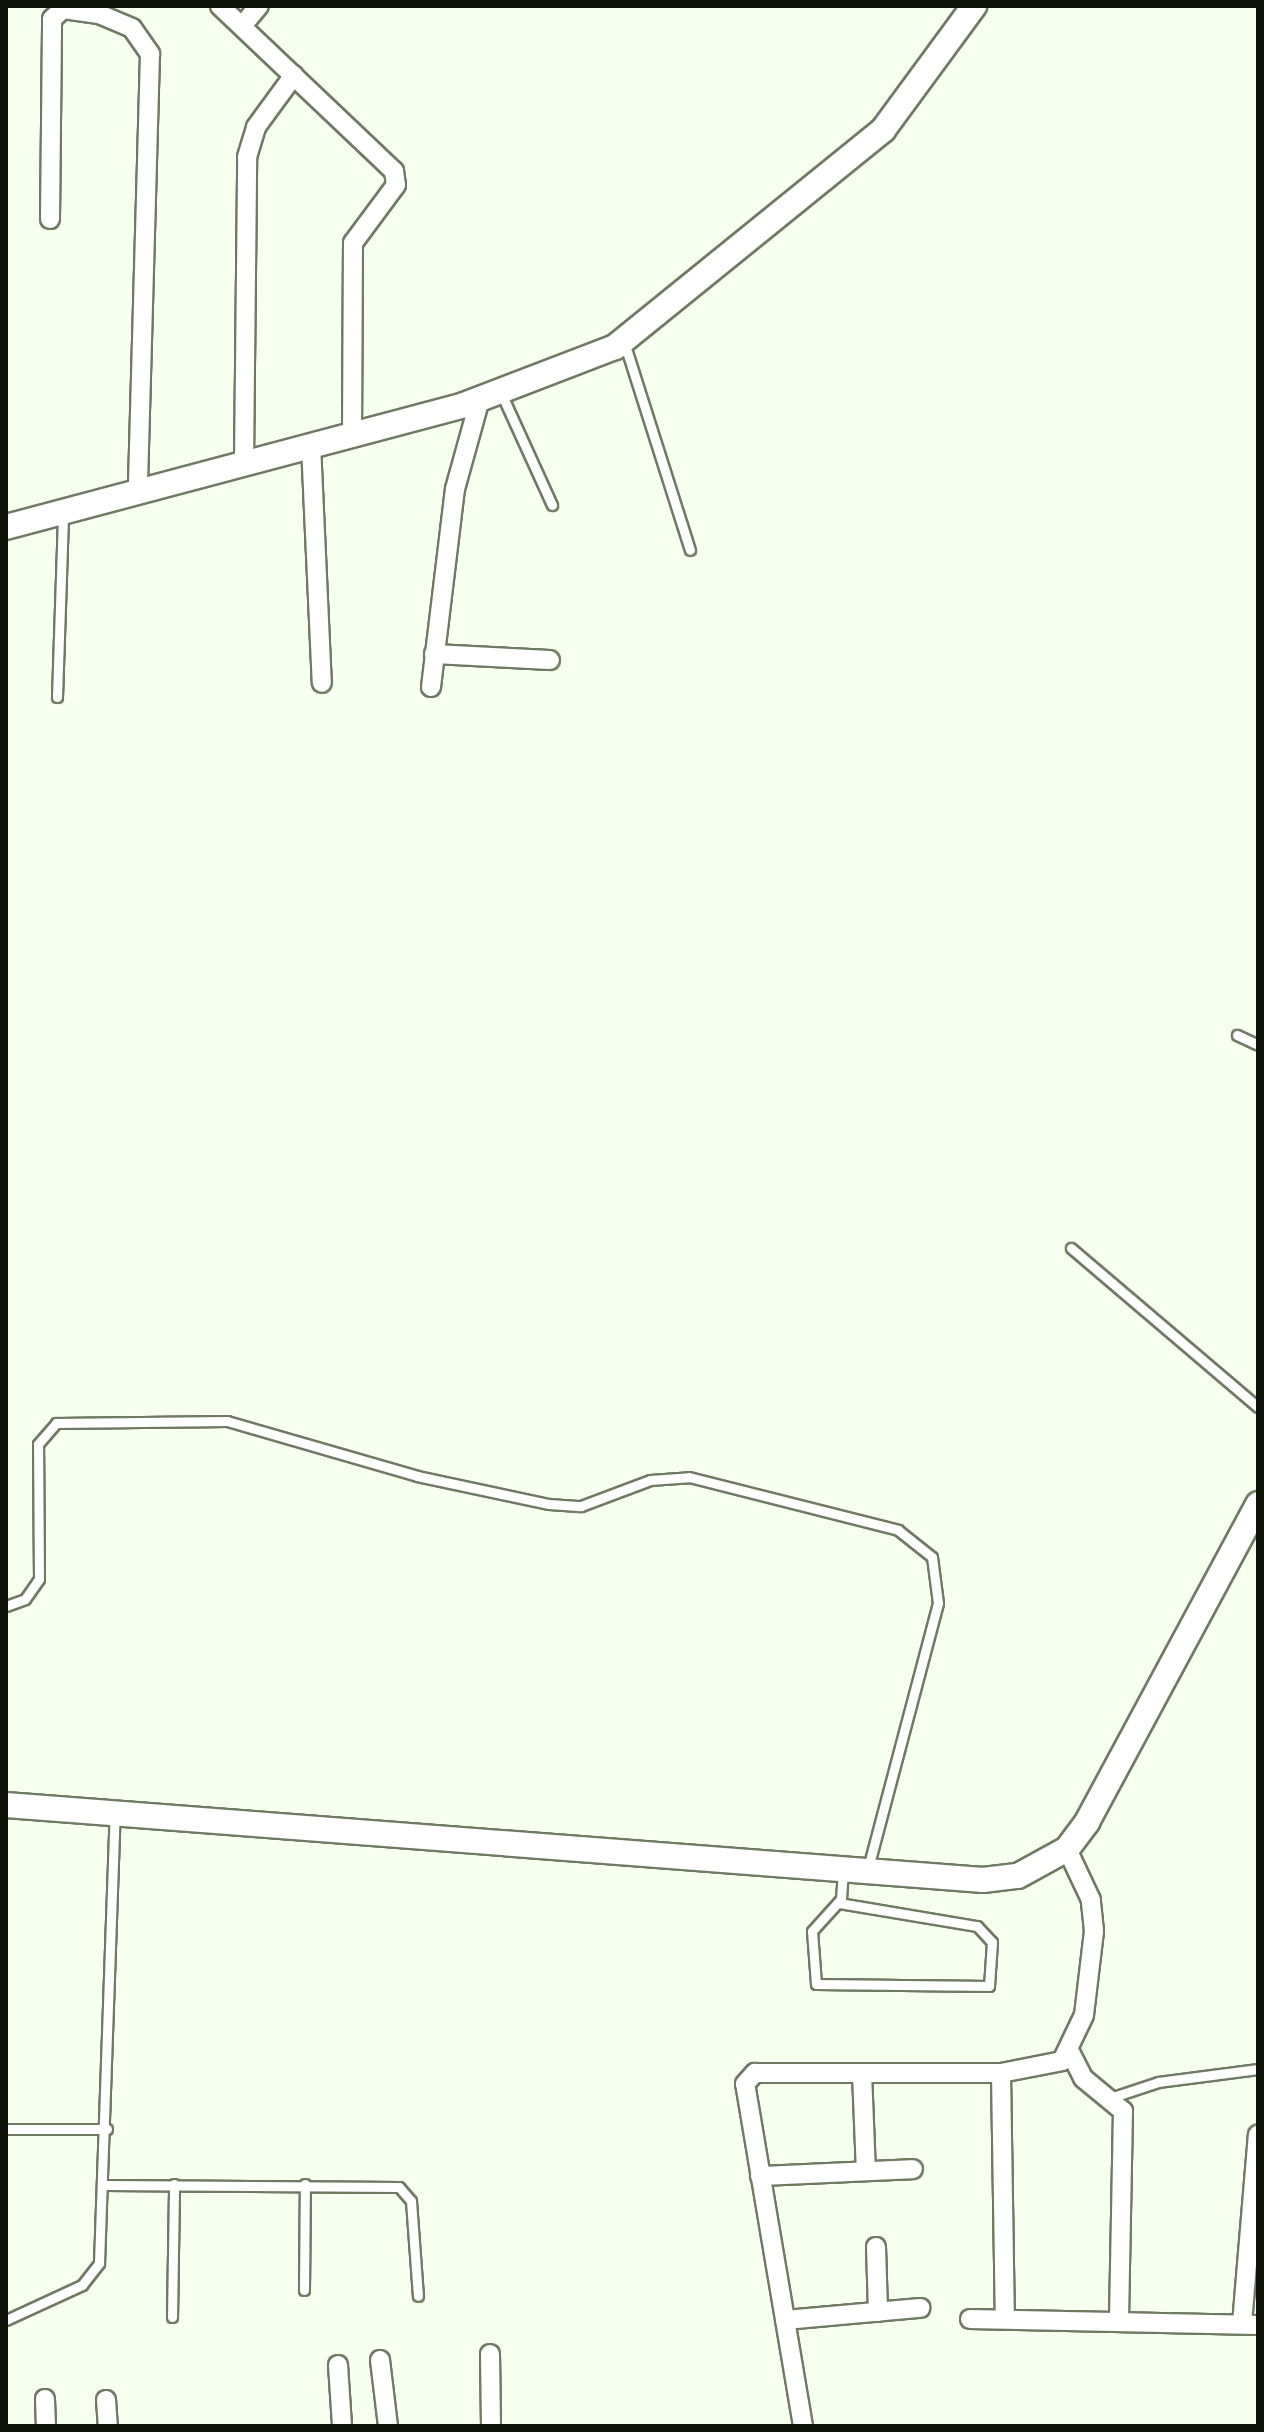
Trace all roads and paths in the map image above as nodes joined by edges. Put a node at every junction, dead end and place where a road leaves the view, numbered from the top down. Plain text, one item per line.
1 (220, 6) edge
2 (259, 6) edge
3 (974, 6) edge
4 (242, 26) junction
5 (294, 75) junction
6 (50, 219) dead end
7 (624, 342) junction
8 (491, 396) junction
9 (352, 419) junction
10 (311, 445) junction
11 (244, 447) junction
12 (138, 492) junction
13 (552, 505) dead end
14 (63, 512) junction
15 (6, 527) edge
16 (690, 550) dead end
17 (434, 654) junction
18 (550, 660) dead end
19 (322, 683) dead end
20 (431, 687) dead end
21 (57, 697) dead end
22 (1237, 1035) dead end
23 (1258, 1045) edge
24 (1071, 1248) dead end
25 (1258, 1407) edge
26 (1258, 1504) edge
27 (6, 1606) edge
28 (6, 1805) edge
29 (115, 1813) junction
30 (1067, 1849) junction
31 (855, 1870) junction
32 (839, 1903) junction
33 (1070, 2052) junction
34 (1258, 2069) edge
35 (862, 2073) junction
36 (1001, 2073) junction
37 (1113, 2097) junction
38 (6, 2129) edge
39 (107, 2129) junction
40 (1258, 2135) edge
41 (1257, 2158) edge
42 (913, 2169) dead end
43 (866, 2171) junction
44 (760, 2176) junction
45 (174, 2184) junction
46 (305, 2184) junction
47 (105, 2185) junction
48 (876, 2247) dead end
49 (304, 2290) dead end
50 (418, 2296) dead end
51 (920, 2308) dead end
52 (878, 2312) junction
53 (172, 2317) dead end
54 (1119, 2317) junction
55 (1005, 2318) junction
56 (970, 2319) dead end
57 (6, 2320) edge
58 (785, 2320) junction
59 (1250, 2324) edge
60 (490, 2354) dead end
61 (380, 2360) dead end
62 (338, 2365) dead end
63 (45, 2399) dead end
64 (106, 2400) dead end
65 (46, 2426) edge
66 (108, 2426) edge
67 (342, 2426) edge
68 (388, 2426) edge
69 (491, 2426) edge
70 (803, 2426) edge

1 - 4 street
2 - 4 street
3 - 7 street
4 - 5 street
5 - 9 street
5 - 11 street
6 - 12 street
7 - 8 street
7 - 16 lane
8 - 9 street
8 - 13 lane
8 - 17 street
9 - 10 street
10 - 11 street
10 - 19 street
11 - 12 street
12 - 14 street
14 - 15 street
14 - 21 lane
17 - 18 street
17 - 20 street
22 - 23 lane
24 - 25 lane
26 - 30 street
27 - 31 lane
28 - 29 street
29 - 31 street
29 - 39 lane
30 - 31 street
30 - 33 street
31 - 32 lane
32 - 32 lane
33 - 36 street
33 - 37 street
34 - 37 lane
35 - 36 street
35 - 43 street
35 - 44 street
36 - 55 street
37 - 54 street
38 - 39 lane
39 - 47 lane
40 - 41 street
41 - 59 street
42 - 43 street
43 - 44 street
44 - 58 street
45 - 46 lane
45 - 47 lane
45 - 53 lane
46 - 49 lane
46 - 50 lane
47 - 57 lane
48 - 52 street
51 - 52 street
52 - 58 street
54 - 55 street
54 - 59 street
55 - 56 street
58 - 70 street
60 - 69 street
61 - 68 street
62 - 67 street
63 - 65 street
64 - 66 street

